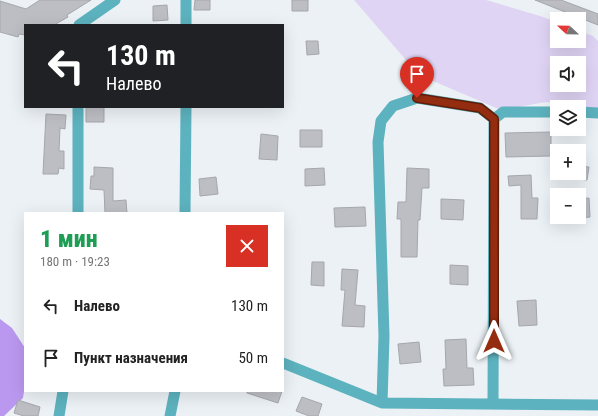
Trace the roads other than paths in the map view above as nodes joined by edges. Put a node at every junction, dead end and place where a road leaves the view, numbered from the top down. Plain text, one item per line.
1 (115, 0) edge
2 (186, 0) edge
3 (80, 24) edge
4 (186, 24) edge
5 (78, 108) edge
6 (186, 108) edge
7 (550, 112) edge
8 (586, 112) edge
9 (598, 113) edge
10 (494, 119) junction
11 (78, 212) edge
12 (185, 212) edge
13 (284, 363) edge
14 (64, 392) edge
15 (174, 392) edge
16 (382, 403) junction
17 (494, 404) junction
18 (598, 404) edge
19 (59, 416) edge
20 (170, 416) edge

1 - 3 street
2 - 4 street
5 - 11 street
6 - 12 street
7 - 10 street
8 - 9 street
10 - 16 street
10 - 17 street
13 - 16 street
14 - 19 street
15 - 20 street
16 - 17 street
17 - 18 street

